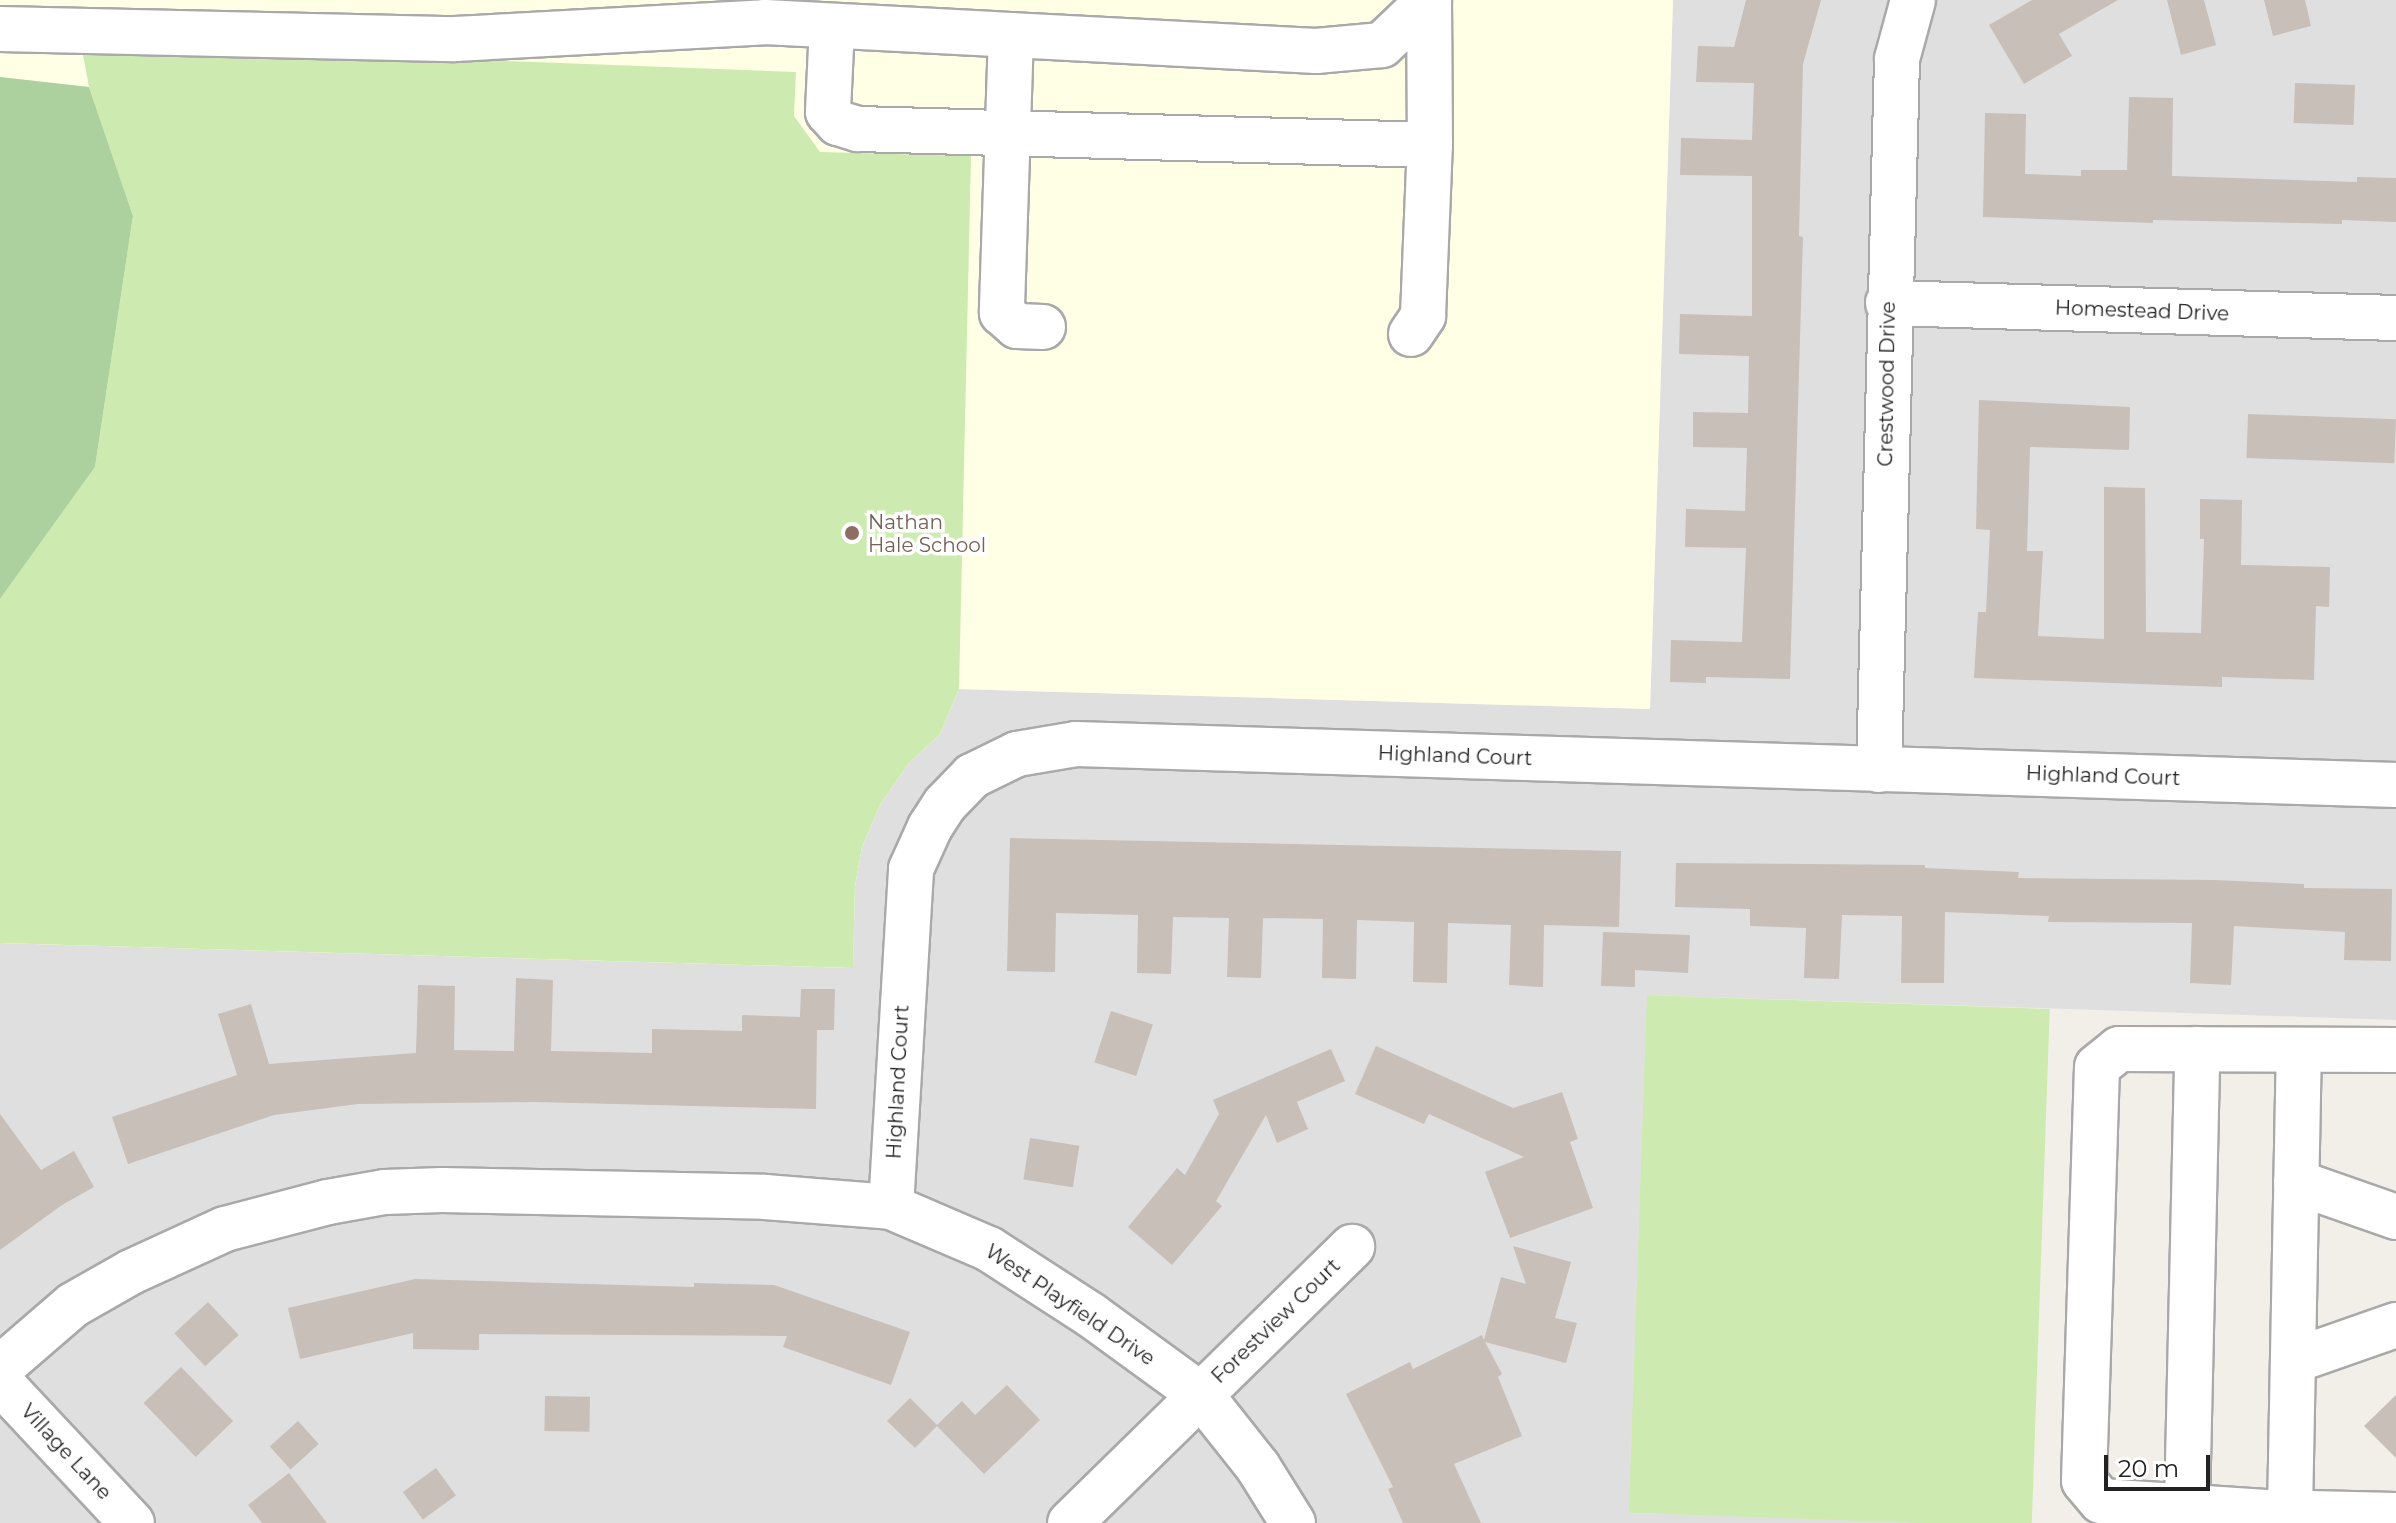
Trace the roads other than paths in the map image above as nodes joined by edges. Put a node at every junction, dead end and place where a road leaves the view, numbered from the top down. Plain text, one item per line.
1 (1429, 0) edge
2 (1913, 0) edge
3 (658, 14) edge
4 (832, 26) junction
5 (0, 29) edge
6 (1011, 35) junction
7 (1008, 134) junction
8 (1430, 145) junction
9 (1888, 303) junction
10 (2396, 318) edge
11 (1043, 327) dead end
12 (1411, 334) dead end
13 (1879, 770) junction
14 (2396, 785) edge
15 (2197, 1049) junction
16 (2299, 1050) junction
17 (2396, 1050) edge
18 (2296, 1182) junction
19 (891, 1207) junction
20 (2396, 1217) edge
21 (1352, 1247) dead end
22 (2396, 1325) edge
23 (2293, 1361) junction
24 (0, 1368) edge
25 (0, 1382) edge
26 (1201, 1395) junction
27 (2187, 1507) junction
28 (2290, 1512) junction
29 (2396, 1515) edge
30 (132, 1523) edge
31 (1070, 1523) edge
32 (1293, 1523) edge

1 - 6 street
1 - 8 street
2 - 9 street, Crestwood Drive
3 - 4 street
3 - 5 street
4 - 6 street
4 - 7 street
6 - 7 street
7 - 8 street
7 - 11 street
8 - 12 street
9 - 10 street, Homestead Drive
9 - 13 street, Crestwood Drive
13 - 14 street, Highland Court
13 - 19 street, Highland Court
15 - 16 street
15 - 27 street
15 - 27 street
16 - 17 street
16 - 18 street
18 - 20 street
18 - 23 street
19 - 24 street, West Playfield Drive
19 - 26 street, West Playfield Drive
21 - 26 street, Forestview Court
22 - 23 street
23 - 28 street
25 - 30 street, Village Lane
26 - 31 street, Forestview Court
26 - 32 street, West Playfield Drive
27 - 28 street
28 - 29 street

